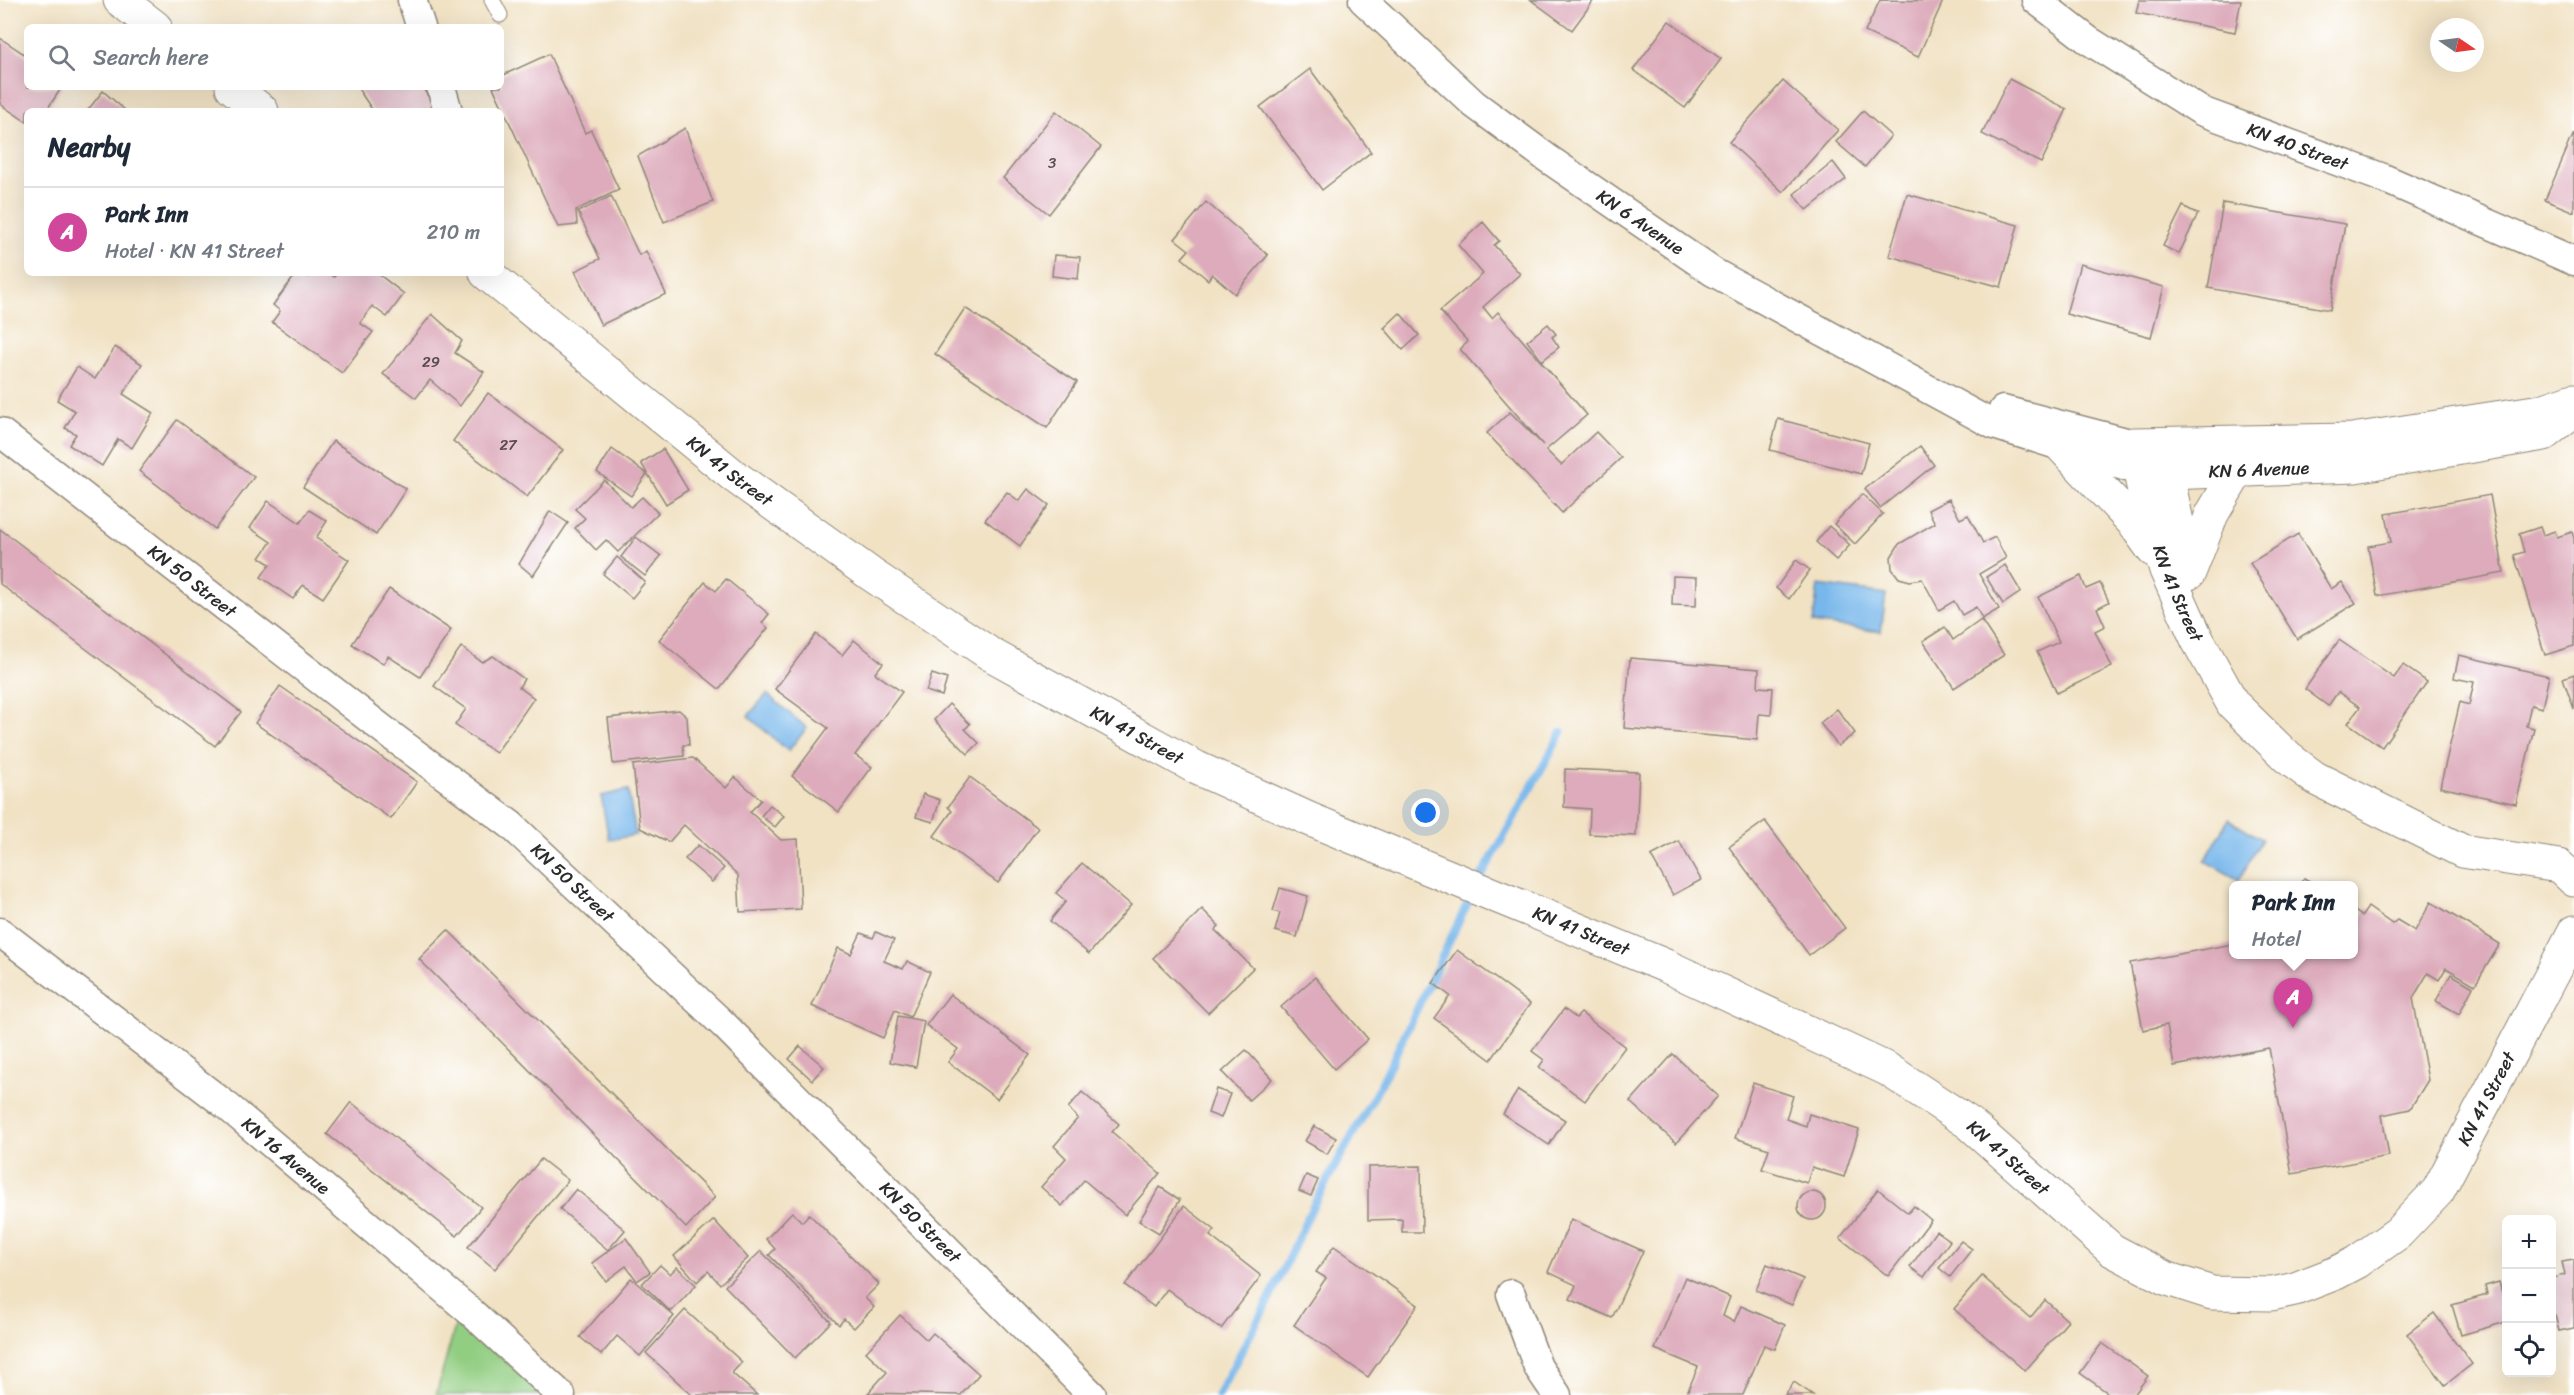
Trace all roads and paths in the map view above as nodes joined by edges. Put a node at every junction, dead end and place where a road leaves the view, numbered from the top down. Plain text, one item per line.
1 (120, 0) edge
2 (412, 0) edge
3 (492, 0) edge
4 (1363, 0) edge
5 (2037, 0) edge
6 (500, 15) dead end
7 (151, 24) edge
8 (421, 24) edge
9 (236, 90) edge
10 (442, 90) edge
11 (258, 108) edge
12 (447, 108) edge
13 (2574, 261) edge
14 (493, 276) edge
15 (1947, 399) junction
16 (2574, 400) edge
17 (2574, 410) edge
18 (0, 432) edge
19 (2063, 448) junction
20 (2150, 458) junction
21 (2238, 470) junction
22 (2178, 572) junction
23 (2574, 880) edge
24 (0, 932) edge
25 (2574, 932) edge
26 (1511, 1294) dead end
27 (561, 1395) edge
28 (1092, 1395) edge
29 (1557, 1395) edge

1 - 7 main road
2 - 8 street
3 - 6 lane
4 - 15 street, KN 6 Avenue
5 - 13 street, KN 40 Street
9 - 11 main road
10 - 12 street
14 - 25 main road, KN 41 Street
15 - 19 street, KN 6 Avenue
15 - 20 street, KN 6 Avenue
16 - 20 main road, KN 6 Avenue
17 - 21 main road, KN 6 Avenue
18 - 28 street, KN 50 Street
19 - 20 street, KN 6 Avenue
19 - 22 main road
20 - 21 main road, KN 6 Avenue
20 - 22 main road, KN 41 Street
21 - 22 main road
22 - 23 main road, KN 41 Street
24 - 27 street, KN 16 Avenue
26 - 29 street

